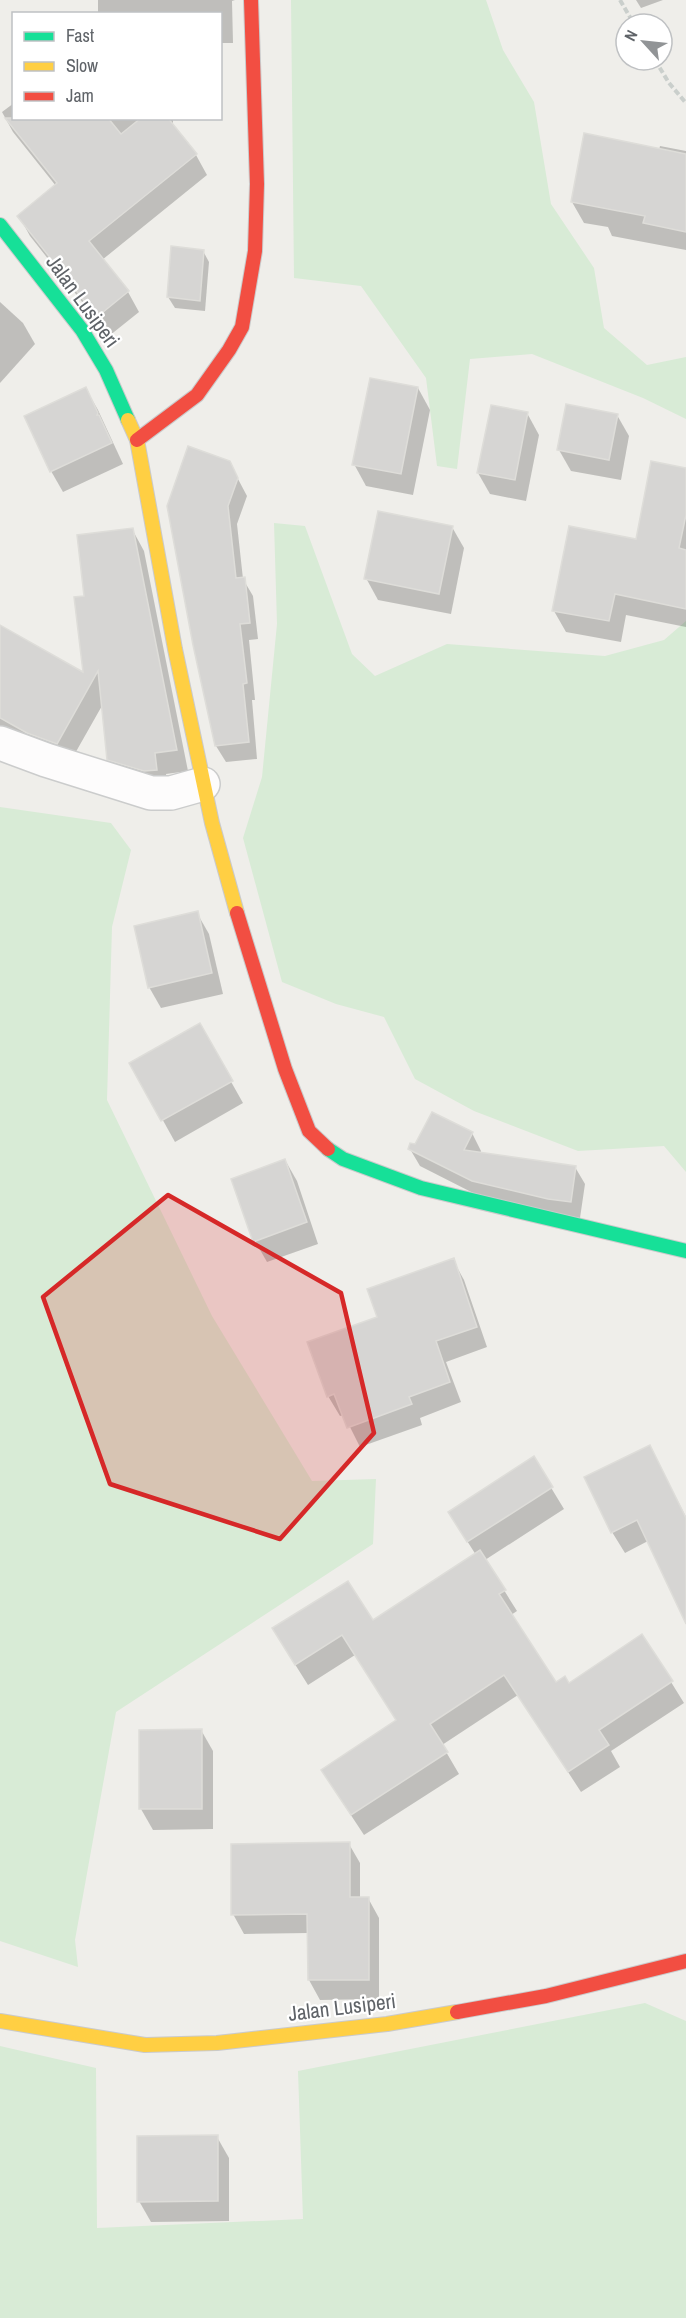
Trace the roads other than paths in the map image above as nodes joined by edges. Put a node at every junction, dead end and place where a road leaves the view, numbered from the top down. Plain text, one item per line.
1 (250, 0) edge
2 (0, 225) edge
3 (137, 440) junction
4 (0, 743) edge
5 (204, 784) junction
6 (686, 1251) edge
7 (686, 1961) edge
8 (0, 2021) edge

1 - 3 main road
2 - 3 main road, Jalan Lusiperi
3 - 5 main road, Jalan Lusiperi
4 - 5 street
5 - 6 main road, Jalan Lusiperi
7 - 8 main road, Jalan Lusiperi

